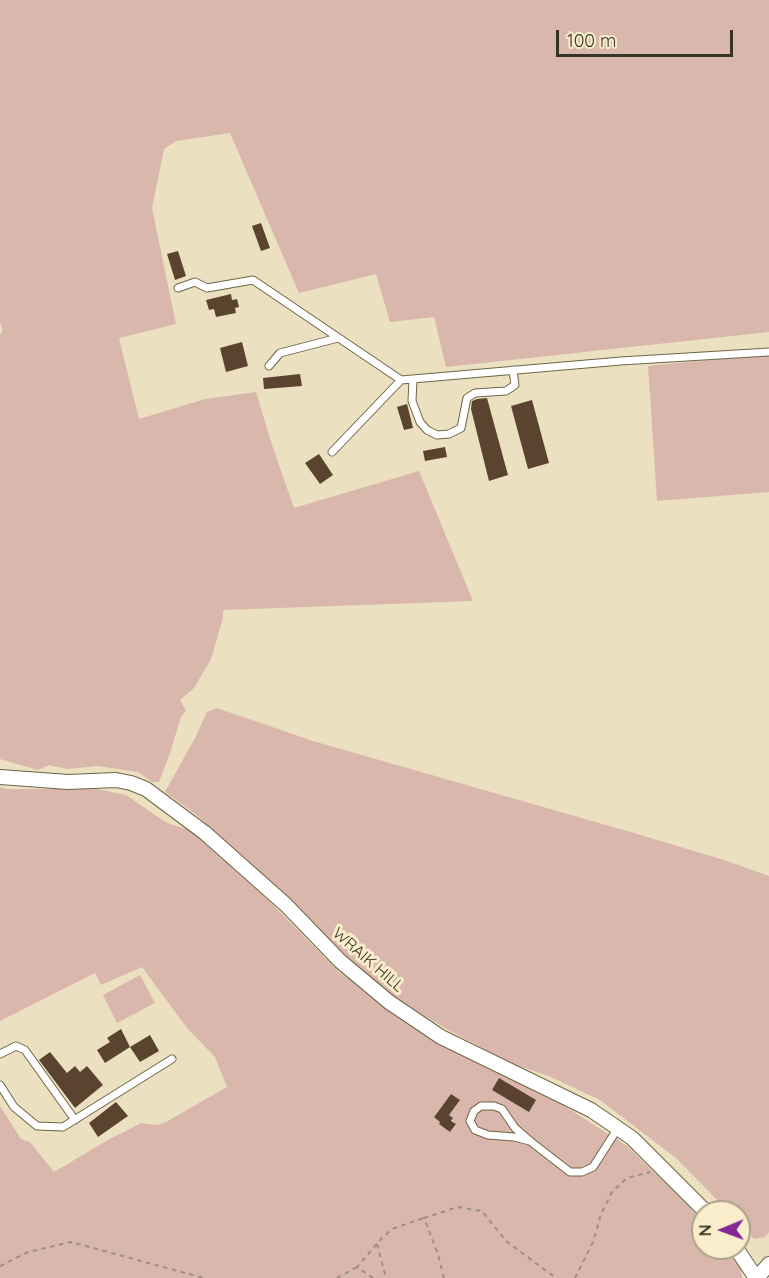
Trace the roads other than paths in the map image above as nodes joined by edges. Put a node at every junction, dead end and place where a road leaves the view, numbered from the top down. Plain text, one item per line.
1 (178, 288) dead end
2 (338, 338) junction
3 (769, 352) edge
4 (269, 366) dead end
5 (513, 370) junction
6 (413, 379) junction
7 (401, 380) junction
8 (332, 452) dead end
9 (0, 777) edge
10 (0, 1054) edge
11 (172, 1059) dead end
12 (0, 1085) edge
13 (75, 1120) junction
14 (618, 1128) junction
15 (530, 1141) junction
16 (694, 1200) edge
17 (744, 1260) edge
18 (769, 1264) edge
19 (757, 1278) edge

1 - 2 lane
2 - 4 lane
2 - 7 lane
3 - 5 lane
5 - 6 lane
5 - 6 lane
6 - 7 lane
7 - 8 lane
9 - 14 street, WRAIK HILL
10 - 13 lane
11 - 13 lane
12 - 13 lane
14 - 15 lane
14 - 16 street, WRAIK HILL
15 - 15 lane
17 - 19 street
18 - 19 street

